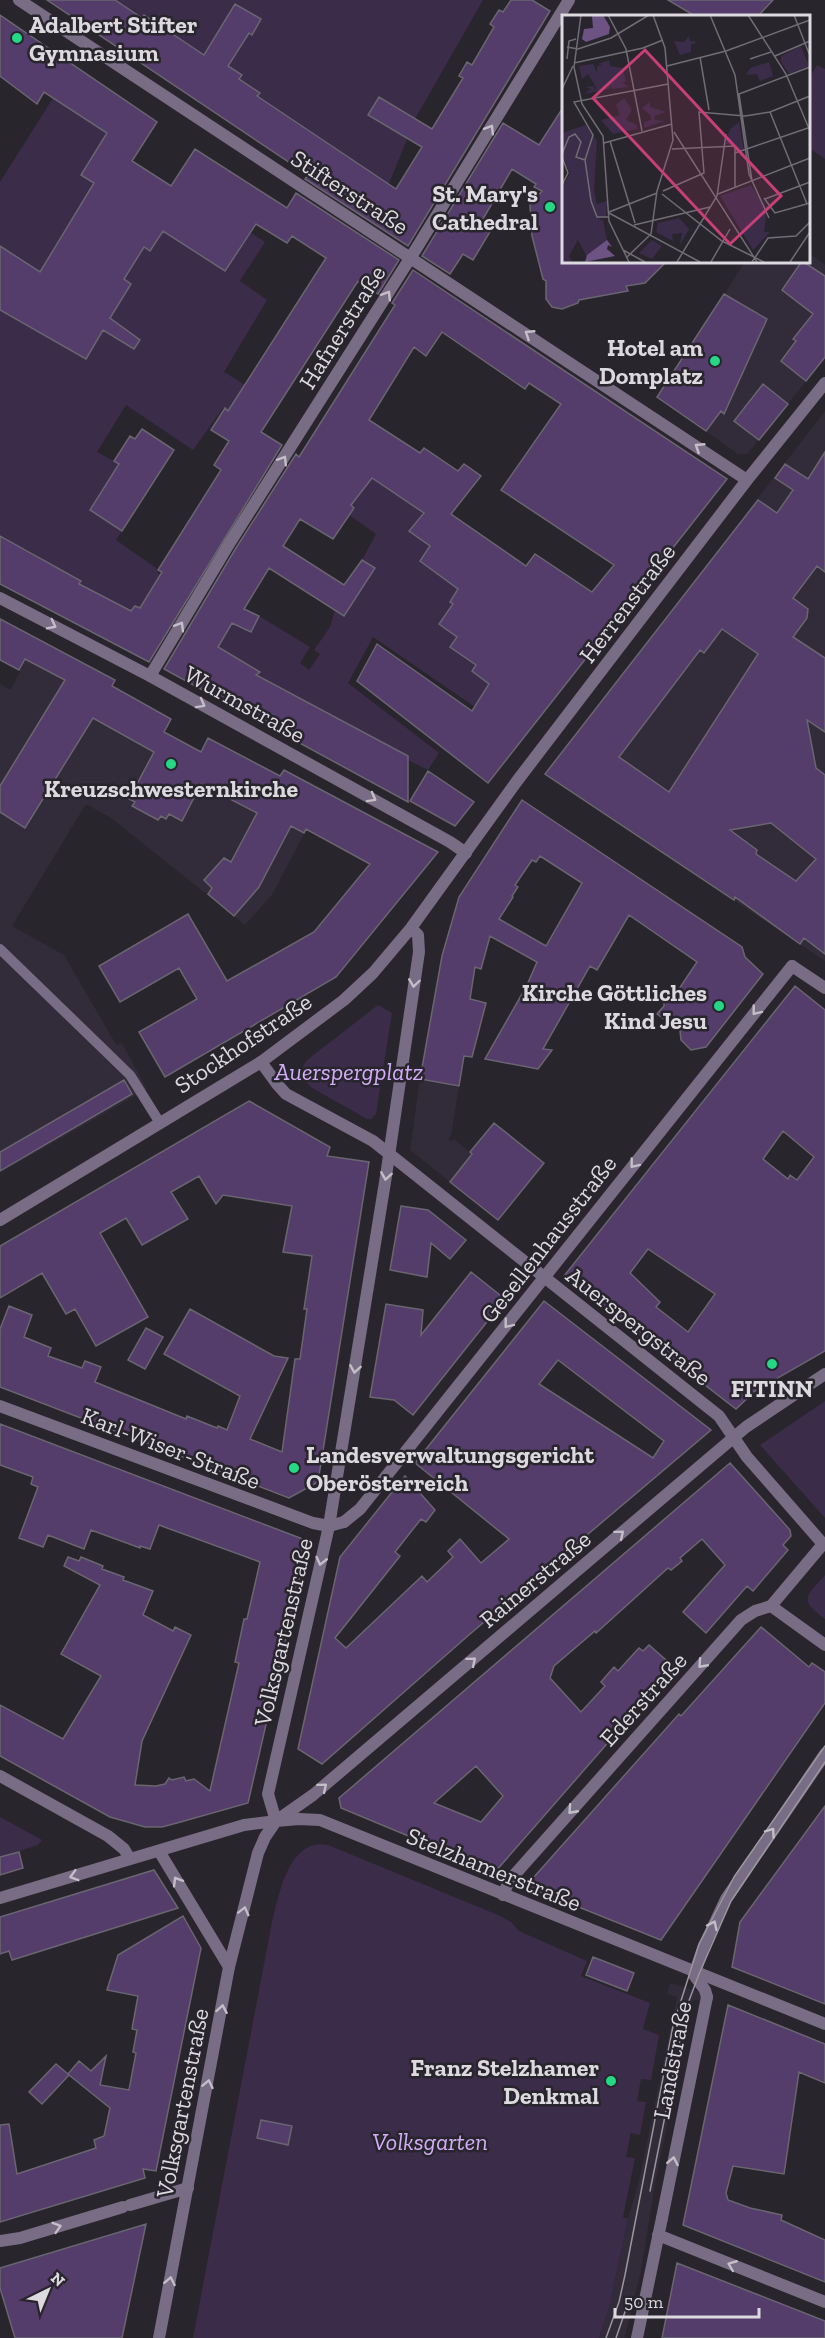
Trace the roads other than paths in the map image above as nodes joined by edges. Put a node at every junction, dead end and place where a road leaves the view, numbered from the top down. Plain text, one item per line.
1 (19, 0) edge
2 (569, 0) edge
3 (411, 257) junction
4 (825, 383) edge
5 (747, 480) junction
6 (0, 598) edge
7 (150, 676) junction
8 (466, 853) junction
9 (411, 928) junction
10 (0, 949) edge
11 (825, 988) edge
12 (261, 1062) junction
13 (160, 1123) junction
14 (389, 1154) junction
15 (0, 1220) edge
16 (544, 1278) junction
17 (825, 1374) edge
18 (0, 1406) edge
19 (734, 1437) junction
20 (329, 1526) junction
21 (823, 1544) joint
22 (771, 1606) junction
23 (825, 1645) edge
24 (825, 1754) edge
25 (0, 1776) edge
26 (276, 1821) junction
27 (159, 1851) junction
28 (130, 1859) junction
29 (503, 1894) junction
30 (0, 1898) edge
31 (229, 1967) junction
32 (694, 1972) junction
33 (825, 2024) edge
34 (188, 2188) junction
35 (658, 2235) junction
36 (0, 2241) edge
37 (825, 2302) edge
38 (159, 2338) edge
39 (637, 2338) edge

1 - 3 street, Stifterstraße
3 -> 2 street, Hafnerstraße
5 -> 3 street, Stifterstraße
7 -> 3 street, Hafnerstraße
4 - 5 street, Herrenstraße
5 - 8 street, Herrenstraße
6 -> 7 street, Wurmstraße
7 -> 8 street, Wurmstraße
8 - 9 street, Stockhofstraße
9 - 12 street, Stockhofstraße
9 -> 14 street, Volksgartenstraße
10 - 13 lane
11 -> 16 street, Gesellenhausstraße
12 - 13 street, Stockhofstraße
12 - 14 street, Auerspergstraße
13 - 15 street, Stockhofstraße
14 - 16 street, Auerspergstraße
14 -> 20 street, Volksgartenstraße
16 - 19 street, Auerspergstraße
16 -> 20 street, Gesellenhausstraße
17 - 19 street, Rainerstraße
18 - 20 street, Karl-Wiser-Straße
19 - 21 street, Auerspergstraße
26 -> 19 street, Rainerstraße
20 -> 26 street, Volksgartenstraße
21 - 22 street, Ederstraße
22 - 23 street
22 -> 29 street, Ederstraße
32 -> 24 street, Landstraße
25 - 28 street
26 - 27 street, Stelzhamerstraße
26 - 29 street, Stelzhamerstraße
31 -> 26 street, Volksgartenstraße
27 - 28 street, Stelzhamerstraße
31 -> 27 street
28 -> 30 street, Stelzhamerstraße
29 - 32 street, Stelzhamerstraße
34 -> 31 street, Volksgartenstraße
32 - 33 street, Stelzhamerstraße
35 -> 32 street, Landstraße
36 -> 34 street
38 -> 34 street, Volksgartenstraße
37 -> 35 street
35 - 39 street, Landstraße

